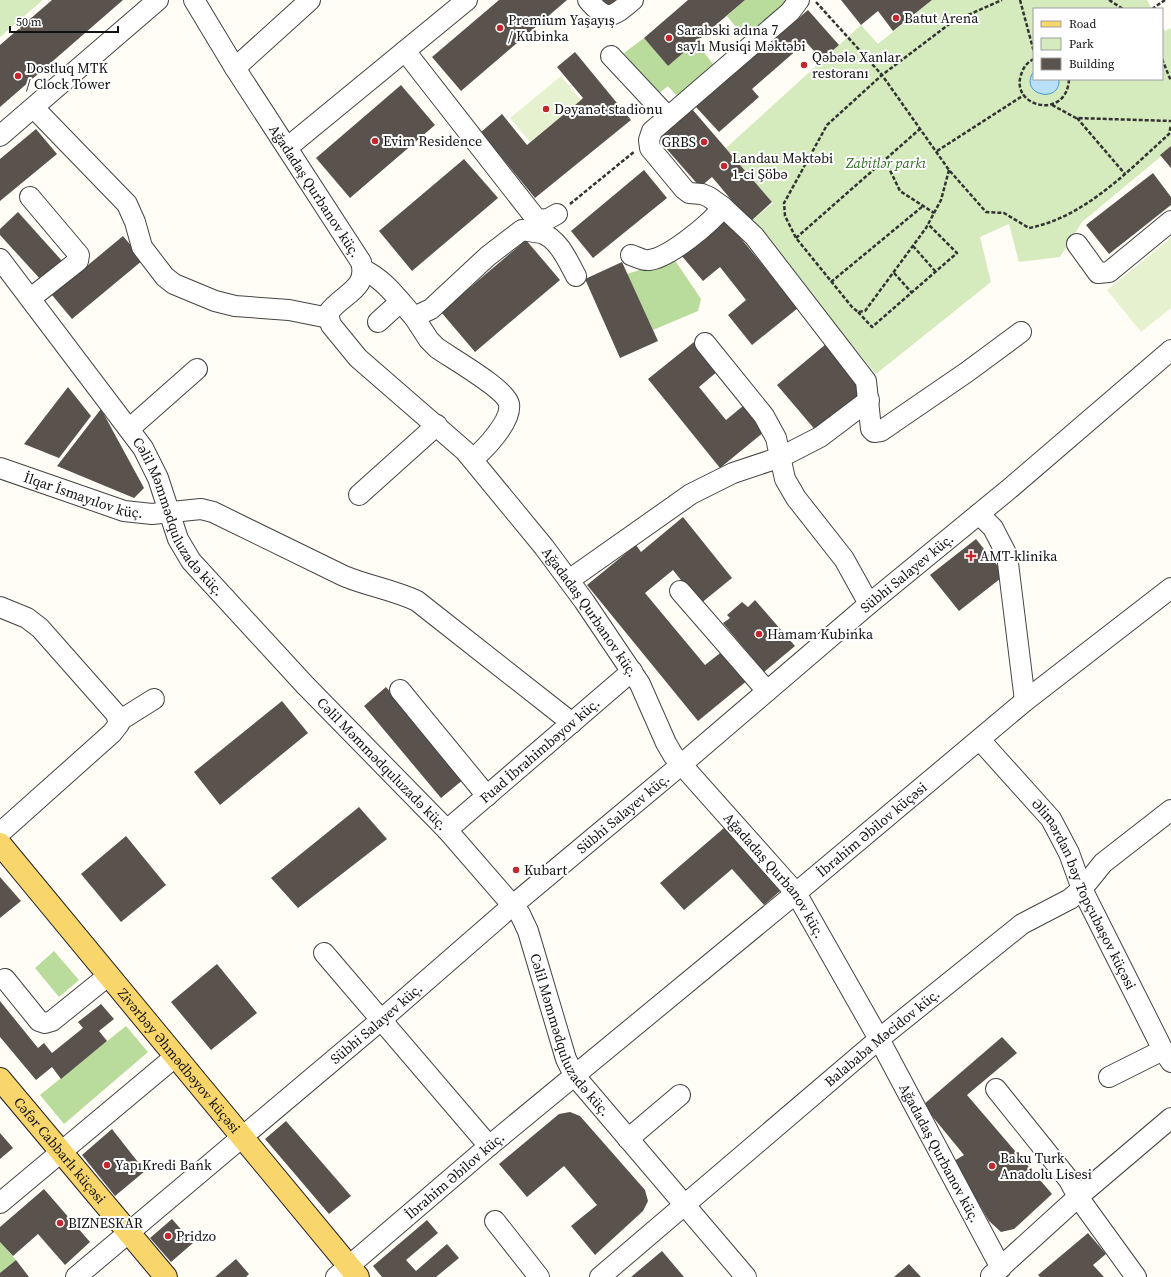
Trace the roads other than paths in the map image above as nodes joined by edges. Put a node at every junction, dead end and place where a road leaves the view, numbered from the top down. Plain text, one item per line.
1 (158, 0) edge
2 (194, 0) edge
3 (310, 0) edge
4 (466, 0) edge
5 (588, 0) edge
6 (633, 0) edge
7 (799, 0) edge
8 (405, 51) junction
9 (611, 56) dead end
10 (235, 68) junction
11 (34, 108) junction
12 (668, 117) junction
13 (0, 136) edge
14 (288, 147) junction
15 (30, 197) dead end
16 (724, 207) junction
17 (557, 214) road end
18 (1171, 221) edge
19 (1078, 244) dead end
20 (631, 255) dead end
21 (0, 259) edge
22 (364, 270) junction
23 (576, 276) dead end
24 (31, 298) junction
25 (400, 302) junction
26 (414, 317) junction
27 (328, 318) junction
28 (378, 322) dead end
29 (1021, 332) dead end
30 (705, 343) dead end
31 (1171, 350) edge
32 (197, 369) dead end
33 (869, 400) junction
34 (437, 425) junction
35 (129, 429) junction
36 (781, 458) junction
37 (473, 459) junction
38 (0, 468) edge
39 (359, 495) dead end
40 (169, 511) junction
41 (979, 514) junction
42 (569, 580) junction
43 (1171, 588) edge
44 (680, 591) dead end
45 (869, 604) junction
46 (0, 607) edge
47 (632, 671) junction
48 (400, 690) dead end
49 (767, 691) junction
50 (154, 699) dead end
51 (1025, 701) junction
52 (119, 721) junction
53 (572, 722) junction
54 (980, 740) junction
55 (682, 764) junction
56 (487, 796) junction
57 (1171, 810) edge
58 (447, 830) junction
59 (0, 833) edge
60 (0, 844) edge
61 (1082, 889) junction
62 (796, 893) junction
63 (513, 905) junction
64 (324, 953) dead end
65 (109, 975) junction
66 (5, 979) dead end
67 (381, 1020) junction
68 (879, 1039) junction
69 (176, 1056) junction
70 (1167, 1056) edge
71 (574, 1075) junction
72 (1109, 1077) dead end
73 (0, 1079) edge
74 (996, 1089) dead end
75 (680, 1095) dead end
76 (1171, 1118) edge
77 (242, 1137) junction
78 (628, 1138) junction
79 (489, 1146) junction
80 (62, 1152) junction
81 (1078, 1197) junction
82 (0, 1203) edge
83 (685, 1205) junction
84 (495, 1221) dead end
85 (129, 1232) junction
86 (996, 1272) edge
87 (348, 1273) edge
88 (76, 1277) edge
89 (166, 1277) edge
90 (539, 1277) edge
91 (600, 1277) edge
92 (746, 1277) edge
93 (1136, 1277) edge

1 - 11 street
2 - 10 street, Ağadadaş Qurbanov küç.
3 - 10 street
4 - 8 street
5 - 6 street
7 - 12 street
8 - 14 street
8 - 17 street
9 - 12 street
10 - 14 street, Ağadadaş Qurbanov küç.
11 - 13 street
11 - 27 street
12 - 16 street
14 - 22 street, Ağadadaş Qurbanov küç.
15 - 24 street
16 - 20 street
16 - 33 street
18 - 19 street
21 - 24 street, Cəlil Məmmədquluzadə küç.
22 - 25 street
22 - 27 street, Ağadadaş Qurbanov küç.
23 - 26 street
24 - 35 street, Cəlil Məmmədquluzadə küç.
25 - 26 street
25 - 28 street
26 - 37 street
27 - 34 street, Ağadadaş Qurbanov küç.
29 - 33 street
30 - 36 street
31 - 41 street, Sübhi Salayev küç.
32 - 35 street
33 - 36 street
34 - 37 street, Ağadadaş Qurbanov küç.
34 - 39 street
35 - 40 street, Cəlil Məmmədquluzadə küç.
36 - 42 street
36 - 45 street
37 - 42 street, Ağadadaş Qurbanov küç.
38 - 40 street, İlqar İsmayılov küç.
40 - 53 street, İlqar İsmayılov küç.
40 - 58 street, Cəlil Məmmədquluzadə küç.
41 - 45 street, Sübhi Salayev küç.
41 - 51 street
42 - 47 street, Ağadadaş Qurbanov küç.
43 - 51 street, İbrahim Əbilov küçəsi
44 - 49 street
45 - 49 street, Sübhi Salayev küç.
46 - 52 street
47 - 53 street, Fuad İbrahimbəyov küç.
47 - 55 street, Ağadadaş Qurbanov küç.
48 - 56 street
49 - 55 street, Sübhi Salayev küç.
50 - 52 street
51 - 54 street, İbrahim Əbilov küçəsi
52 - 59 street
53 - 56 street, Fuad İbrahimbəyov küç.
54 - 61 street, Əlimərdan bəy Topçubaşov küçəsi
54 - 62 street, İbrahim Əbilov küçəsi
55 - 62 street, Ağadadaş Qurbanov küç.
55 - 63 street, Sübhi Salayev küç.
56 - 58 street, Fuad İbrahimbəyov küç.
57 - 61 street, Balababa Məcidov küç.
58 - 63 street, Cəlil Məmmədquluzadə küç.
60 - 65 main road, Zivərbəy Əhmədbəyov küçəsi
61 - 68 street, Balababa Məcidov küç.
61 - 70 street, Əlimərdan bəy Topçubaşov küçəsi
62 - 68 street, Ağadadaş Qurbanov küç.
62 - 71 street, İbrahim Əbilov küçəsi
63 - 67 street, Sübhi Salayev küç.
63 - 71 street, Cəlil Məmmədquluzadə küç.
64 - 67 street
65 - 66 street
65 - 69 main road, Zivərbəy Əhmədbəyov küçəsi
67 - 77 street, Sübhi Salayev küç.
67 - 79 street
68 - 83 street, Balababa Məcidov küç.
68 - 86 street, Ağadadaş Qurbanov küç.
69 - 77 main road, Zivərbəy Əhmədbəyov küçəsi
69 - 80 street
70 - 72 street
71 - 78 street, Cəlil Məmmədquluzadə küç.
71 - 79 street, İbrahim Əbilov küç.
73 - 80 main road, Cəfər Cabbarlı küçəsi
74 - 81 street
75 - 78 street
76 - 81 street
77 - 85 street, Sübhi Salayev küç.
77 - 87 main road, Zivərbəy Əhmədbəyov küçəsi
78 - 83 street, Cəlil Məmmədquluzadə küç.
79 - 87 street, İbrahim Əbilov küç.
80 - 82 street
80 - 85 main road, Cəfər Cabbarlı küçəsi
81 - 86 street
81 - 93 street
83 - 91 street, Balababa Məcidov küç.
83 - 92 street, Cəlil Məmmədquluzadə küç.
84 - 90 street
85 - 88 street, Sübhi Salayev küç.
85 - 89 main road, Cəfər Cabbarlı küçəsi

